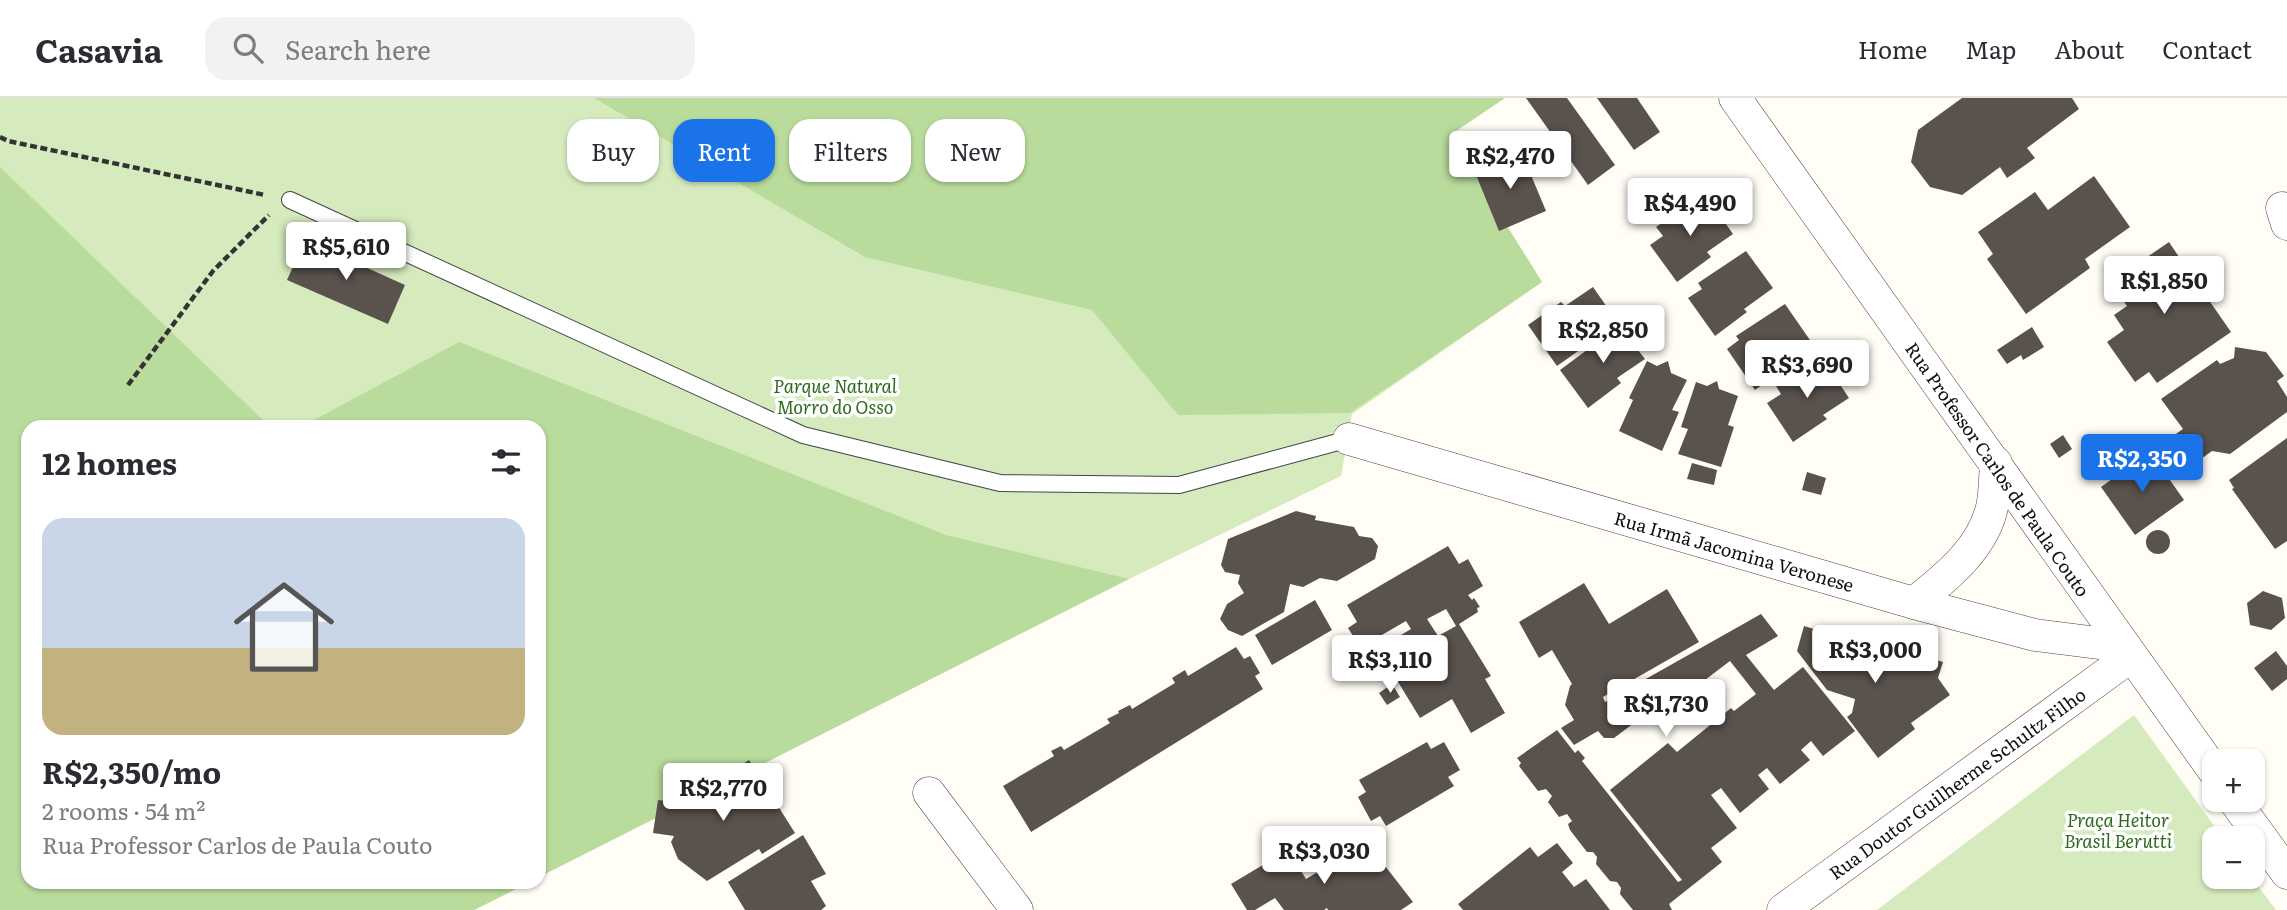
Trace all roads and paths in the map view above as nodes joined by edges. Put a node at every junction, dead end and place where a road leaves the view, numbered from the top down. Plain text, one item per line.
1 (1735, 98) edge
2 (0, 136) edge
3 (290, 200) junction
4 (128, 385) dead end
5 (1349, 439) joint
6 (1996, 463) junction
7 (1914, 603) junction
8 (2127, 651) junction
9 (2202, 754) edge
10 (929, 793) dead end
11 (2243, 812) edge
12 (2287, 873) edge
13 (1017, 910) edge
14 (1783, 910) edge

1 - 6 street, Rua Professor Carlos de Paula Couto
2 - 3 path
3 - 4 path
3 - 5 lane
5 - 7 street, Rua Irmã Jacomina Veronese
6 - 7 street
6 - 8 street, Rua Professor Carlos de Paula Couto
7 - 8 street, Rua Irmã Jacomina Veronese
8 - 9 street, Rua Professor Carlos de Paula Couto
8 - 14 street, Rua Doutor Guilherme Schultz Filho
10 - 13 street
11 - 12 street

